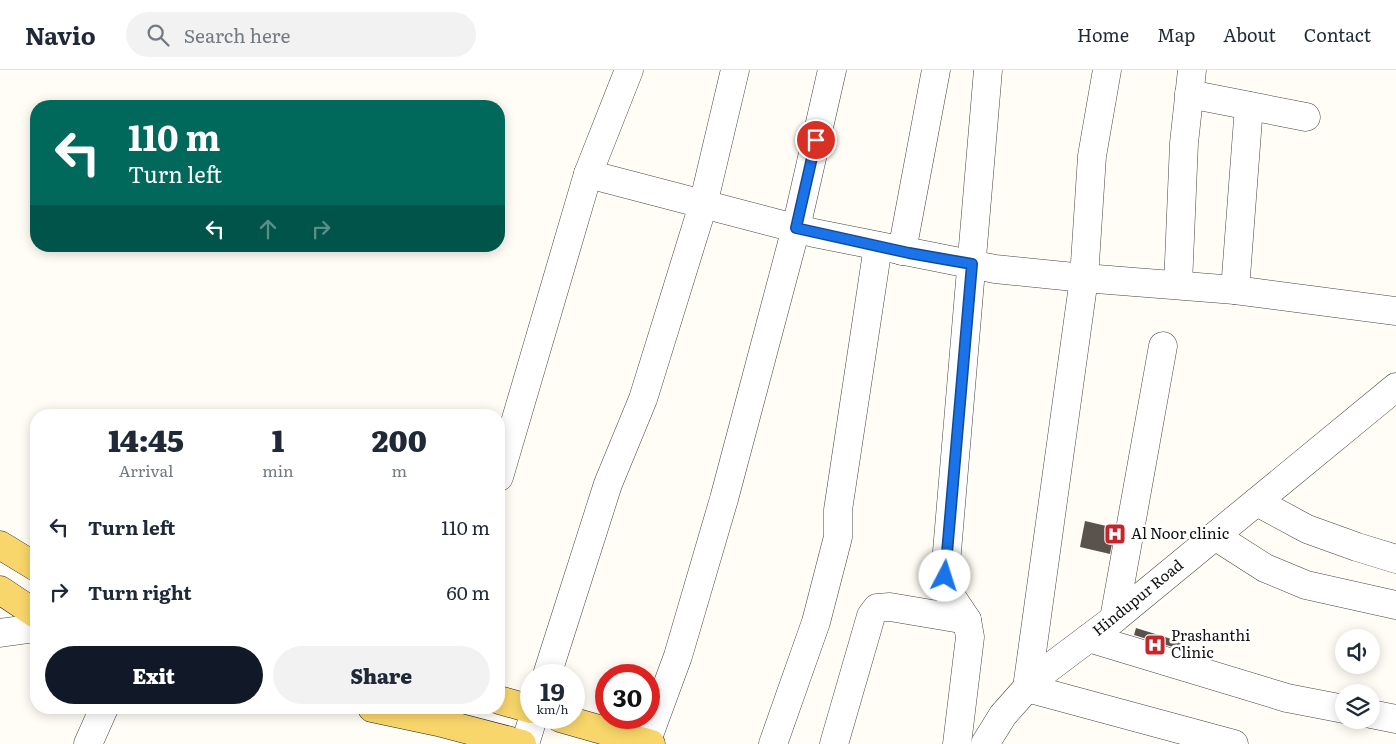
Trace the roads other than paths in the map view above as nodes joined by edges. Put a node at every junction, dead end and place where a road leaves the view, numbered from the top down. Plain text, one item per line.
1 (629, 70) edge
2 (735, 70) edge
3 (832, 70) edge
4 (936, 70) edge
5 (988, 70) edge
6 (1107, 70) edge
7 (1191, 82) edge
8 (1249, 106) junction
9 (1306, 117) dead end
10 (588, 174) junction
11 (703, 205) junction
12 (796, 228) junction
13 (890, 249) junction
14 (972, 264) junction
15 (1084, 278) junction
16 (1178, 285) junction
17 (1235, 290) junction
18 (1396, 311) edge
19 (1164, 346) dead end
20 (1396, 387) edge
21 (505, 457) edge
22 (1257, 502) junction
23 (1215, 536) junction
24 (0, 545) edge
25 (1396, 558) edge
26 (30, 562) edge
27 (0, 590) edge
28 (1396, 605) edge
29 (30, 610) edge
30 (1114, 619) junction
31 (967, 620) junction
32 (30, 629) edge
33 (0, 633) edge
34 (1089, 638) junction
35 (551, 664) edge
36 (1027, 688) junction
37 (505, 702) edge
38 (520, 706) edge
39 (1335, 707) edge
40 (101, 714) edge
41 (400, 714) edge
42 (1380, 716) edge
43 (1396, 719) edge
44 (585, 725) edge
45 (529, 729) edge
46 (649, 743) edge
47 (88, 744) edge
48 (523, 744) edge
49 (772, 744) edge
50 (834, 744) edge
51 (957, 744) edge
52 (985, 744) edge
53 (1234, 744) edge

1 - 10 street
2 - 11 street
3 - 12 street
4 - 13 street
5 - 14 street
6 - 15 street
7 - 8 street
7 - 16 street
8 - 9 street
8 - 17 street
10 - 11 street
10 - 21 street
11 - 12 street
11 - 35 street
12 - 13 street
12 - 46 street
13 - 14 street
13 - 49 street
14 - 15 street
14 - 31 street
15 - 16 street
15 - 36 street
16 - 17 street
17 - 18 street
19 - 30 street
20 - 22 street, Hindupur Road
22 - 23 street, Hindupur Road
22 - 25 street
23 - 28 street
23 - 30 street, Hindupur Road
24 - 26 main road
27 - 29 main road
30 - 34 street, Hindupur Road
31 - 50 street
31 - 51 street
32 - 33 street
34 - 36 street, Hindupur Road
34 - 39 street
36 - 52 street, Hindupur Road
36 - 53 street
37 - 38 main road
40 - 47 street
41 - 48 main road
42 - 43 street
44 - 46 main road
45 - 48 street

